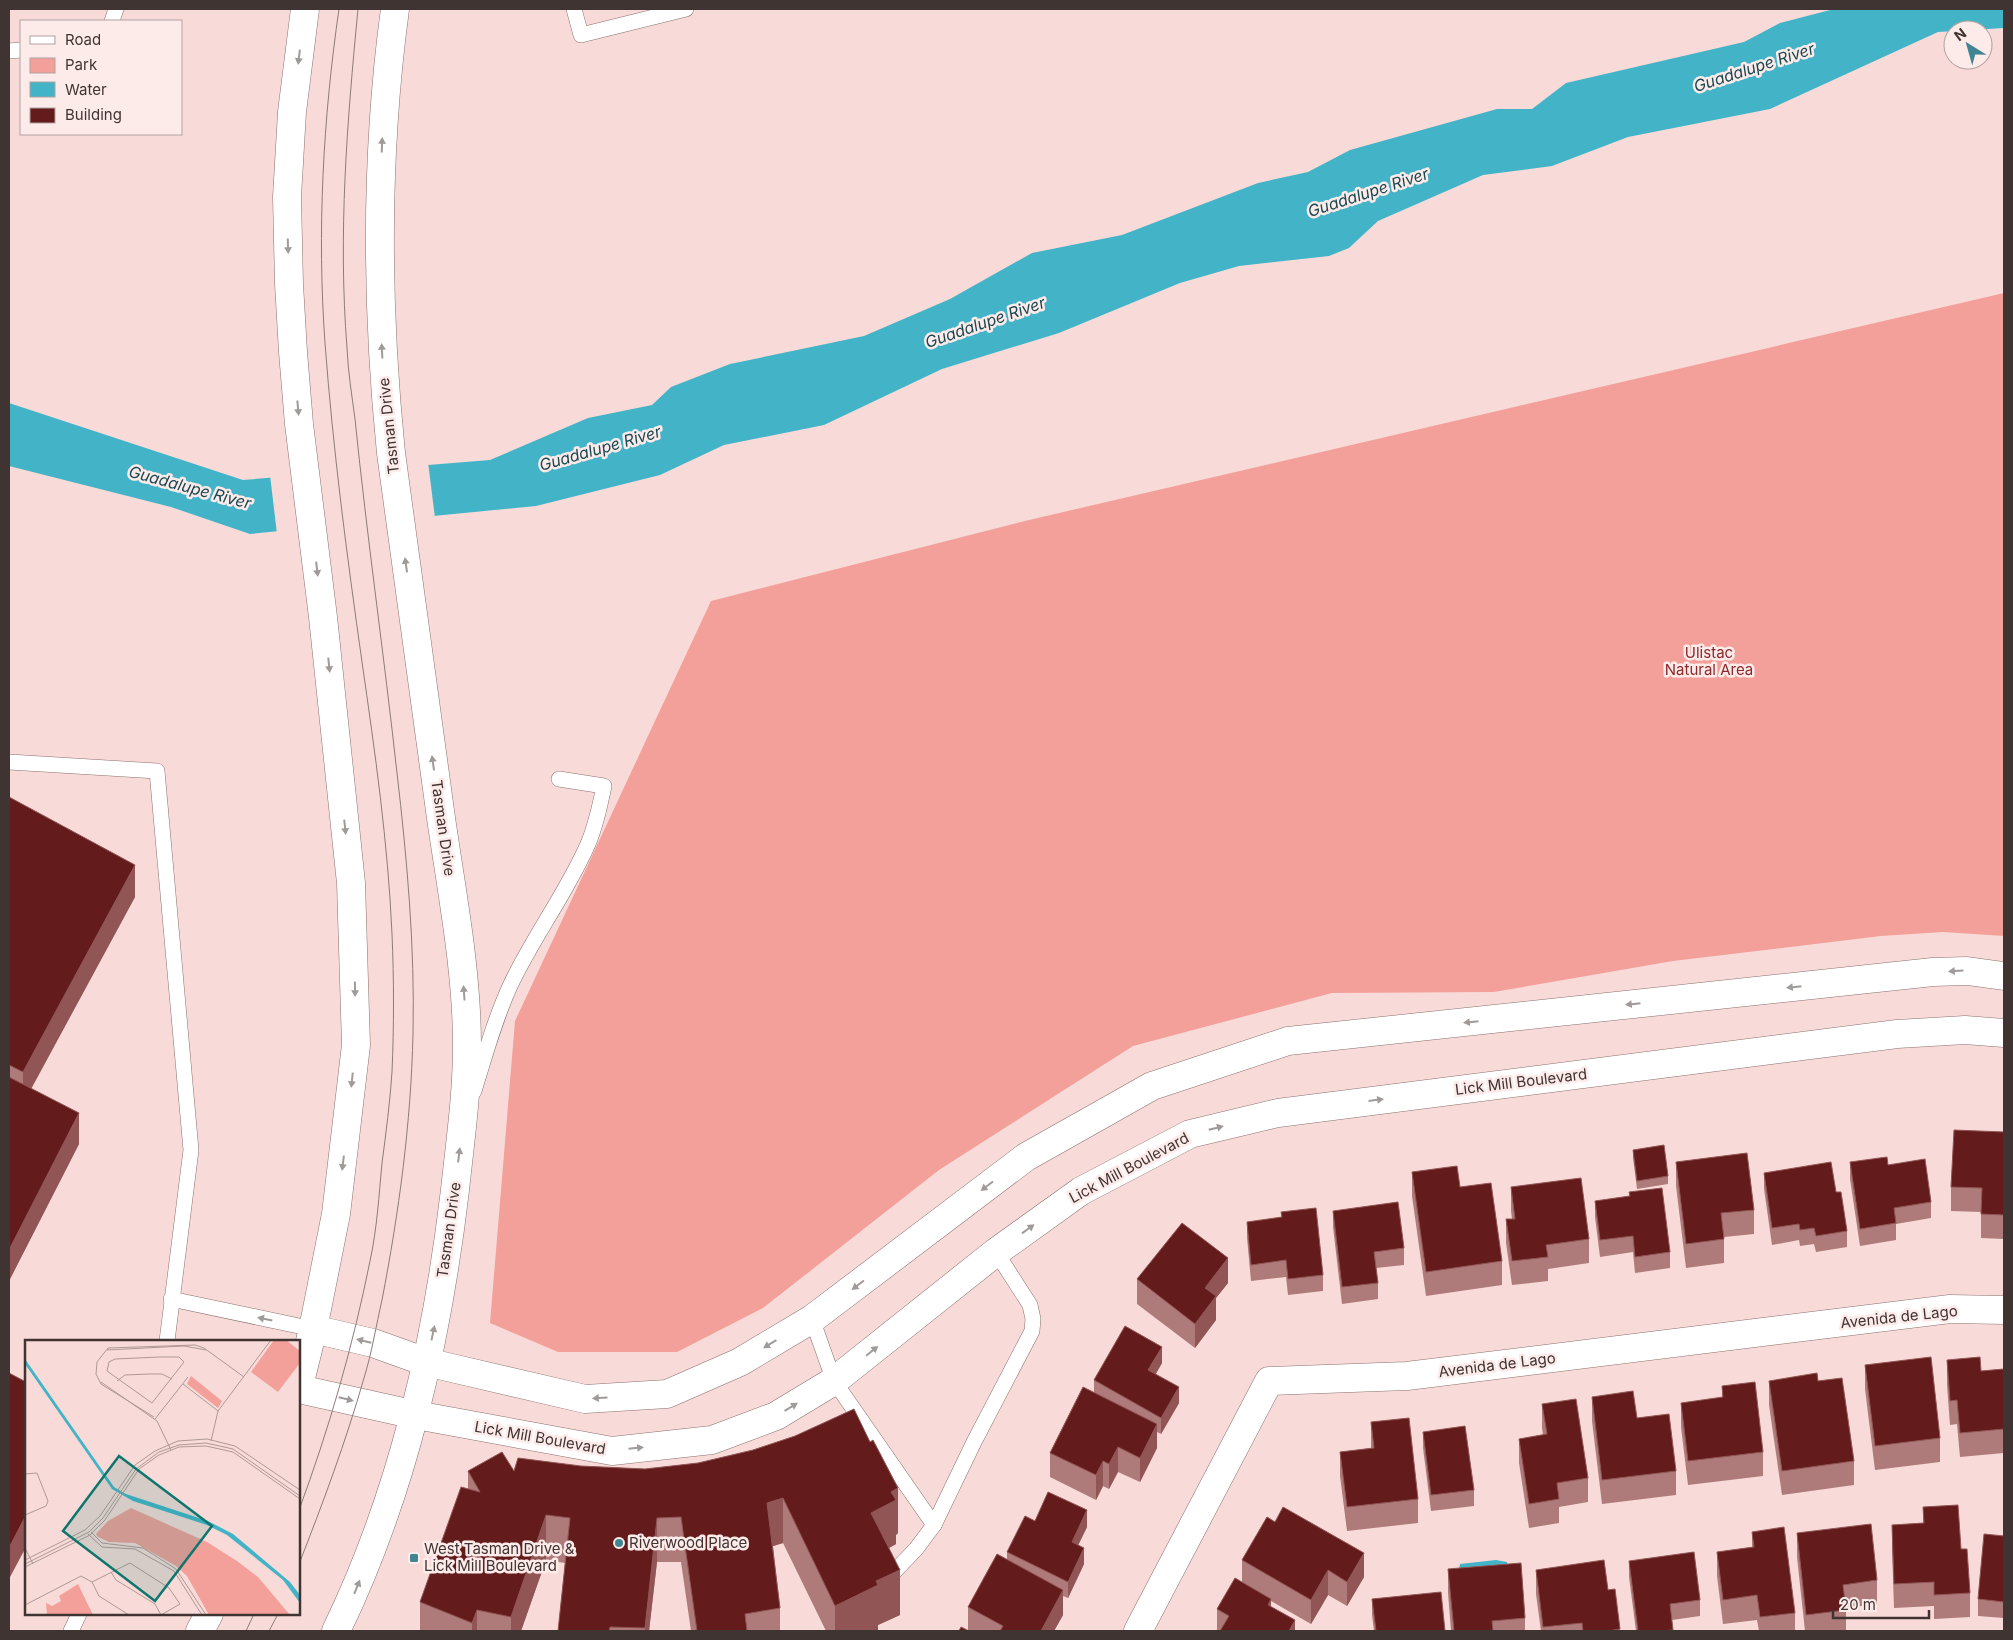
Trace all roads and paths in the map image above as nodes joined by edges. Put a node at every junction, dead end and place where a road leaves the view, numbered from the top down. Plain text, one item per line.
1 (305, 9) edge
2 (395, 9) edge
3 (574, 9) edge
4 (686, 9) edge
5 (9, 762) edge
6 (559, 779) dead end
7 (2004, 976) edge
8 (2004, 1033) edge
9 (462, 1128) junction
10 (996, 1252) junction
11 (171, 1299) junction
12 (2004, 1310) edge
13 (812, 1319) junction
14 (313, 1329) junction
15 (167, 1340) edge
16 (426, 1362) junction
17 (834, 1381) junction
18 (300, 1384) edge
19 (300, 1388) edge
20 (416, 1416) junction
21 (934, 1525) junction
22 (892, 1573) edge
23 (79, 1615) edge
24 (208, 1615) edge
25 (71, 1631) edge
26 (200, 1631) edge
27 (336, 1631) edge
28 (1138, 1631) edge

1 -> 14 main road
9 -> 2 main road, Tasman Drive
3 - 4 lane
5 - 11 lane
6 - 9 lane
7 -> 13 main road
10 -> 8 main road, Lick Mill Boulevard
16 -> 9 main road, Tasman Drive
17 -> 10 main road, Lick Mill Boulevard
10 - 21 lane
14 -> 11 lane
11 - 15 lane
12 - 28 main road, Avenida de Lago
13 -> 16 main road
13 - 17 lane
16 -> 14 main road
14 - 18 main road
16 - 20 main road, Tasman Drive
20 -> 17 main road, Lick Mill Boulevard
17 - 21 lane
19 -> 20 main road, Lick Mill Boulevard
27 -> 20 main road, Tasman Drive
21 - 22 lane
23 - 25 lane
24 - 26 main road

